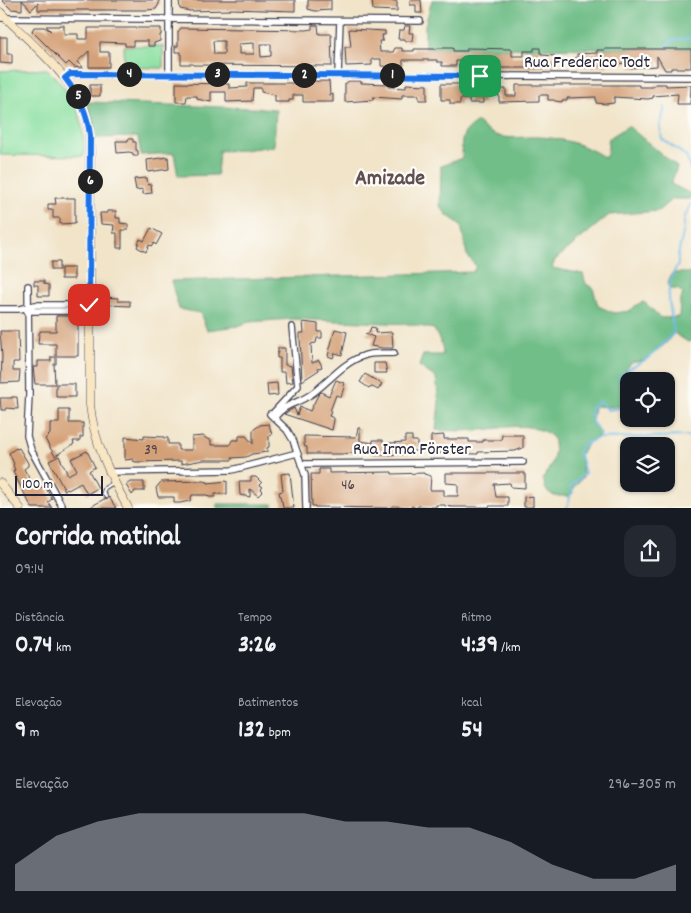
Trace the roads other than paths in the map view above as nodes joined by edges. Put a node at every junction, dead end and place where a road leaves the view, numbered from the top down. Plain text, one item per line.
1 (169, 0) edge
2 (0, 12) edge
3 (3, 18) edge
4 (168, 19) junction
5 (340, 21) junction
6 (420, 21) dead end
7 (169, 74) junction
8 (338, 75) junction
9 (691, 77) edge
10 (65, 78) junction
11 (28, 286) dead end
12 (89, 308) junction
13 (0, 309) edge
14 (28, 309) junction
15 (292, 327) dead end
16 (394, 353) dead end
17 (272, 416) junction
18 (297, 453) junction
19 (523, 462) dead end
20 (301, 464) junction
21 (109, 472) junction
22 (0, 483) edge
23 (114, 483) junction
24 (106, 497) dead end
25 (20, 508) edge
26 (64, 508) edge
27 (128, 508) edge
28 (306, 508) edge

1 - 4 street
2 - 3 main road
3 - 4 street
3 - 10 main road
4 - 5 street
4 - 7 street
5 - 6 street
5 - 8 street
7 - 8 street, Rua Frederico Todt
7 - 10 street, Rua Frederico Todt
8 - 9 street, Rua Frederico Todt
10 - 12 main road
11 - 14 street
12 - 14 street
12 - 21 main road
13 - 14 street
14 - 26 street
15 - 17 street
16 - 17 street
17 - 18 street
18 - 20 street
18 - 21 street
19 - 20 street, Rua Irma Förster
20 - 28 street
21 - 23 main road
22 - 25 main road
23 - 24 lane
23 - 27 main road

